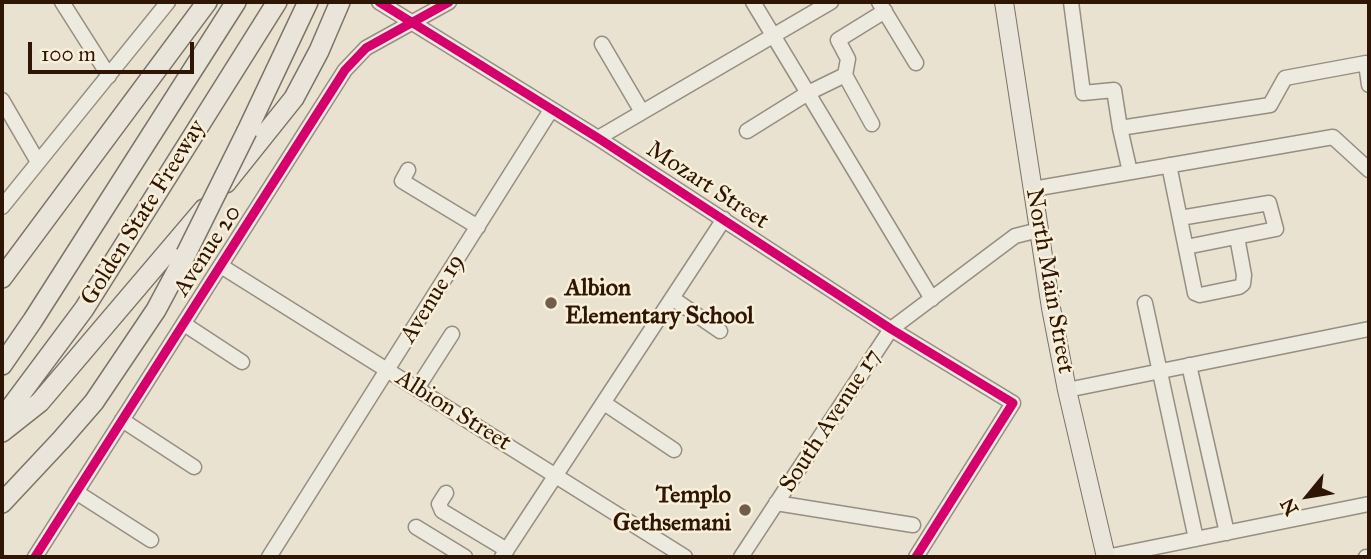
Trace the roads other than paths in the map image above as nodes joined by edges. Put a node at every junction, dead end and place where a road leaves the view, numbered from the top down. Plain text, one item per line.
1 (62, 2) edge
2 (168, 2) edge
3 (207, 2) edge
4 (236, 2) edge
5 (277, 2) edge
6 (308, 2) edge
7 (340, 2) edge
8 (379, 2) edge
9 (449, 2) edge
10 (753, 2) edge
11 (831, 2) edge
12 (1004, 2) edge
13 (1072, 2) edge
14 (882, 7) edge
15 (412, 23) junction
16 (773, 35) junction
17 (602, 44) dead end
18 (916, 63) dead end
19 (845, 75) junction
20 (109, 76) junction
21 (1369, 85) edge
22 (808, 93) junction
23 (2, 100) edge
24 (551, 110) junction
25 (642, 112) junction
26 (872, 124) dead end
27 (1120, 128) junction
28 (747, 131) dead end
29 (598, 138) junction
30 (38, 162) junction
31 (1169, 165) junction
32 (408, 170) dead end
33 (1369, 170) edge
34 (1130, 172) junction
35 (1033, 189) junction
36 (2, 207) edge
37 (1180, 218) junction
38 (724, 219) junction
39 (478, 227) junction
40 (1039, 230) junction
41 (1237, 237) junction
42 (1186, 247) junction
43 (221, 265) junction
44 (2, 278) edge
45 (672, 298) junction
46 (932, 299) junction
47 (1145, 303) dead end
48 (184, 324) junction
49 (891, 329) junction
50 (1369, 329) edge
51 (720, 331) dead end
52 (452, 334) dead end
53 (242, 362) dead end
54 (2, 365) edge
55 (1189, 365) junction
56 (389, 369) junction
57 (1159, 371) junction
58 (418, 387) junction
59 (1067, 390) junction
60 (604, 403) junction
61 (2, 419) edge
62 (122, 420) junction
63 (2, 432) edge
64 (674, 450) dead end
65 (194, 467) dead end
66 (556, 477) junction
67 (76, 492) junction
68 (446, 493) dead end
69 (2, 503) edge
70 (776, 503) junction
71 (1369, 504) edge
72 (913, 526) dead end
73 (416, 527) dead end
74 (1227, 533) junction
75 (1196, 539) junction
76 (152, 540) dead end
77 (505, 554) edge
78 (36, 557) edge
79 (269, 557) edge
80 (465, 557) edge
81 (685, 557) edge
82 (741, 557) edge
83 (916, 557) edge
84 (1106, 557) edge

1 - 20 street
2 - 20 street
3 - 44 highway
4 - 54 highway, Golden State Freeway
5 - 61 highway, Golden State Freeway
6 - 69 highway, bridge
7 - 63 highway
8 - 15 street, Mozart Street
9 - 15 street, Avenue 20
10 - 16 street
11 - 16 street
12 - 35 main road, North Main Street
13 - 27 street
14 - 18 street
14 - 19 street
15 - 24 street, Mozart Street
15 - 43 street, Avenue 20
16 - 22 street
16 - 25 street
17 - 25 street
19 - 22 street
19 - 26 street
20 - 30 street
21 - 27 street
22 - 28 street
22 - 46 street
23 - 30 street
24 - 29 street, Mozart Street
24 - 39 street, Avenue 19
25 - 29 street
27 - 34 street
29 - 38 street, Mozart Street
30 - 36 street
31 - 33 street
31 - 34 street
31 - 37 street
32 - 39 street
34 - 35 street
35 - 40 main road, North Main Street
37 - 41 street
37 - 42 street
38 - 45 street
38 - 49 street, Mozart Street
39 - 56 street, Avenue 19
40 - 46 street, South Avenue 17
40 - 59 main road, North Main Street
41 - 42 street
41 - 42 street
43 - 48 street, Avenue 20
43 - 56 street, Albion Street
45 - 51 street
45 - 60 street
46 - 49 street, South Avenue 17
47 - 57 street
48 - 53 street
48 - 62 street, Avenue 20
49 - 70 street, South Avenue 17
49 - 83 street, Mozart Street
50 - 55 street
52 - 58 street
55 - 57 street
55 - 74 street
56 - 58 street, Albion Street
56 - 79 street, Avenue 19
57 - 59 street
57 - 75 street
58 - 66 street, Albion Street
59 - 84 main road, North Main Street
60 - 64 street
60 - 66 street
62 - 65 street
62 - 67 street, Avenue 20
66 - 77 street
66 - 81 street, Albion Street
67 - 76 street
67 - 78 street, Avenue 20
68 - 77 street
70 - 72 street
70 - 82 street, South Avenue 17
71 - 74 street
73 - 80 street
74 - 75 street
75 - 84 street

